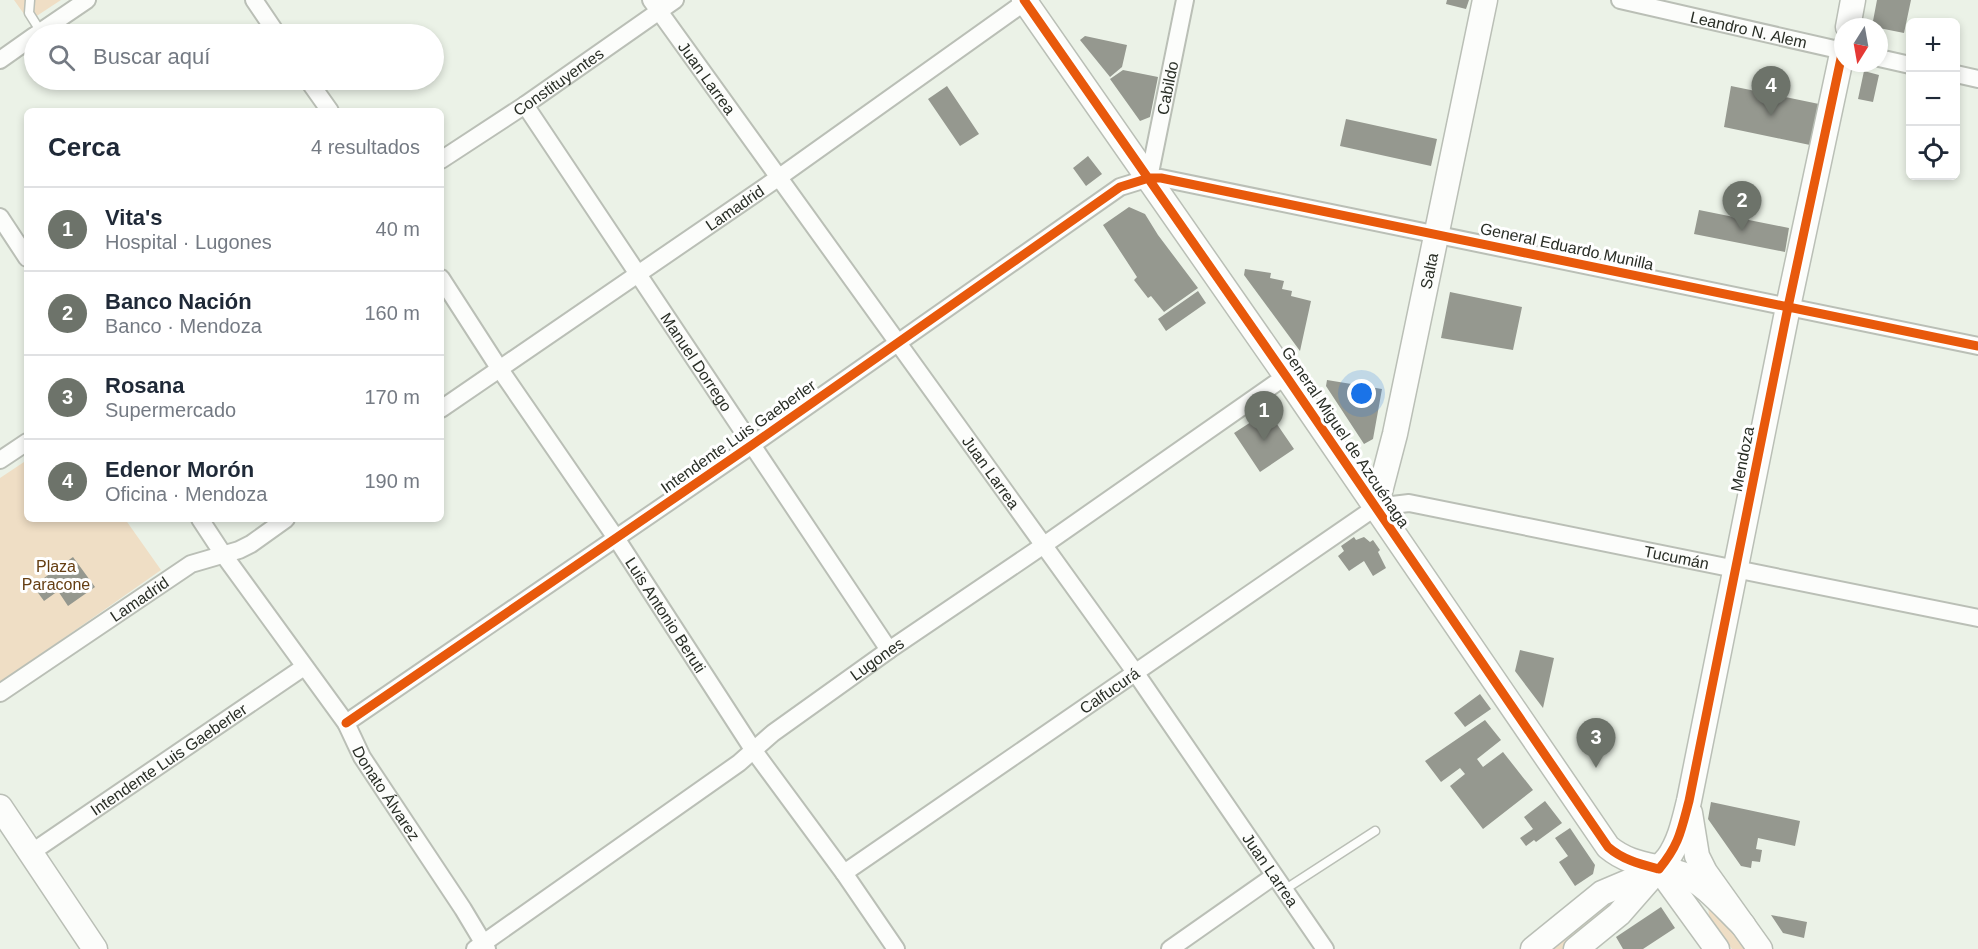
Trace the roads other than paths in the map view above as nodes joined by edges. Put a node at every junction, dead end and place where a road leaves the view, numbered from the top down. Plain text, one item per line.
1 (30, 0) edge
2 (87, 0) edge
3 (254, 0) edge
4 (675, 0) edge
5 (1185, 0) edge
6 (1485, 0) edge
7 (1620, 0) edge
8 (1853, 0) edge
9 (1024, 1) edge
10 (655, 6) edge
11 (1850, 18) edge
12 (33, 24) edge
13 (52, 24) edge
14 (270, 24) edge
15 (24, 43) edge
16 (1834, 48) edge
17 (0, 60) edge
18 (1888, 60) edge
19 (1906, 64) edge
20 (1838, 72) edge
21 (1960, 75) edge
22 (1978, 79) edge
23 (315, 90) edge
24 (525, 105) junction
25 (328, 108) edge
26 (444, 158) edge
27 (778, 178) junction
28 (1149, 178) junction
29 (0, 216) edge
30 (1438, 235) junction
31 (6, 239) edge
32 (24, 255) edge
33 (638, 273) junction
34 (444, 283) edge
35 (1788, 307) junction
36 (897, 344) junction
37 (1978, 346) edge
38 (499, 368) junction
39 (1286, 376) junction
40 (444, 407) edge
41 (24, 444) edge
42 (752, 445) junction
43 (0, 460) edge
44 (1376, 507) junction
45 (202, 522) edge
46 (282, 522) edge
47 (616, 538) junction
48 (1044, 545) junction
49 (223, 554) junction
50 (1735, 568) junction
51 (1978, 618) edge
52 (889, 650) junction
53 (304, 667) junction
54 (1135, 672) junction
55 (0, 693) edge
56 (346, 723) junction
57 (754, 751) junction
58 (1689, 801) junction
59 (0, 807) edge
60 (1375, 831) dead end
61 (32, 852) junction
62 (1659, 869) junction
63 (844, 873) junction
64 (1279, 883) junction
65 (1743, 925) junction
66 (482, 947) edge
67 (96, 949) edge
68 (896, 949) edge
69 (1170, 949) edge
70 (1325, 949) edge
71 (1533, 949) edge
72 (1576, 949) edge
73 (1717, 949) edge
74 (1760, 949) edge

1 - 12 lane
2 - 13 street
3 - 14 street
4 - 10 street, Constituyentes
5 - 28 street, Cabildo
6 - 30 street, Salta
7 - 16 street, Leandro N. Alem
8 - 11 street
9 - 27 street, Lamadrid
9 - 28 street, General Miguel de Azcuénaga
10 - 24 street, Constituyentes
10 - 27 street, Juan Larrea
15 - 17 street
18 - 19 street
20 - 35 street, Mendoza
21 - 22 street
23 - 25 street
24 - 26 street, Constituyentes
24 - 33 street, Manuel Dorrego
27 - 33 street, Lamadrid
27 - 36 street, Juan Larrea
28 - 30 street, General Eduardo Munilla
28 - 36 street, Intendente Luis Gaeberler
28 - 39 street, General Miguel de Azcuénaga
29 - 31 street
30 - 35 street, General Eduardo Munilla
30 - 44 street, Salta
31 - 32 street
33 - 38 street, Lamadrid
33 - 42 street, Manuel Dorrego
34 - 38 street, Luis Antonio Beruti
35 - 37 street, General Eduardo Munilla
35 - 50 street, Mendoza
36 - 42 street, Intendente Luis Gaeberler
36 - 48 street, Juan Larrea
38 - 40 street, Lamadrid
38 - 47 street, Luis Antonio Beruti
39 - 44 street, General Miguel de Azcuénaga
39 - 48 street, Lugones
41 - 43 street
42 - 47 street, Intendente Luis Gaeberler
42 - 52 street, Manuel Dorrego
44 - 50 street, Tucumán
44 - 54 street, Calfucurá
44 - 62 street, General Miguel de Azcuénaga
45 - 49 street, Donato Álvarez
46 - 49 street, Lamadrid
47 - 56 street, Intendente Luis Gaeberler
47 - 57 street, Luis Antonio Beruti
48 - 52 street, Lugones
48 - 54 street, Juan Larrea
49 - 53 street, Donato Álvarez
49 - 55 street, Lamadrid
50 - 51 street, Tucumán
50 - 58 street, Mendoza
52 - 57 street, Lugones
53 - 56 street, Donato Álvarez
53 - 61 street, Intendente Luis Gaeberler
54 - 63 street, Calfucurá
54 - 64 street, Juan Larrea
56 - 66 street, Donato Álvarez
57 - 63 street, Luis Antonio Beruti
57 - 66 street, Lugones
58 - 62 street, Mendoza
58 - 65 street
59 - 61 street
60 - 64 lane
61 - 67 street
62 - 65 street, General Miguel de Azcuénaga
62 - 71 street
62 - 72 street, Mendoza
62 - 73 street
63 - 68 street, Luis Antonio Beruti
64 - 69 street
64 - 70 street, Juan Larrea
65 - 74 street

